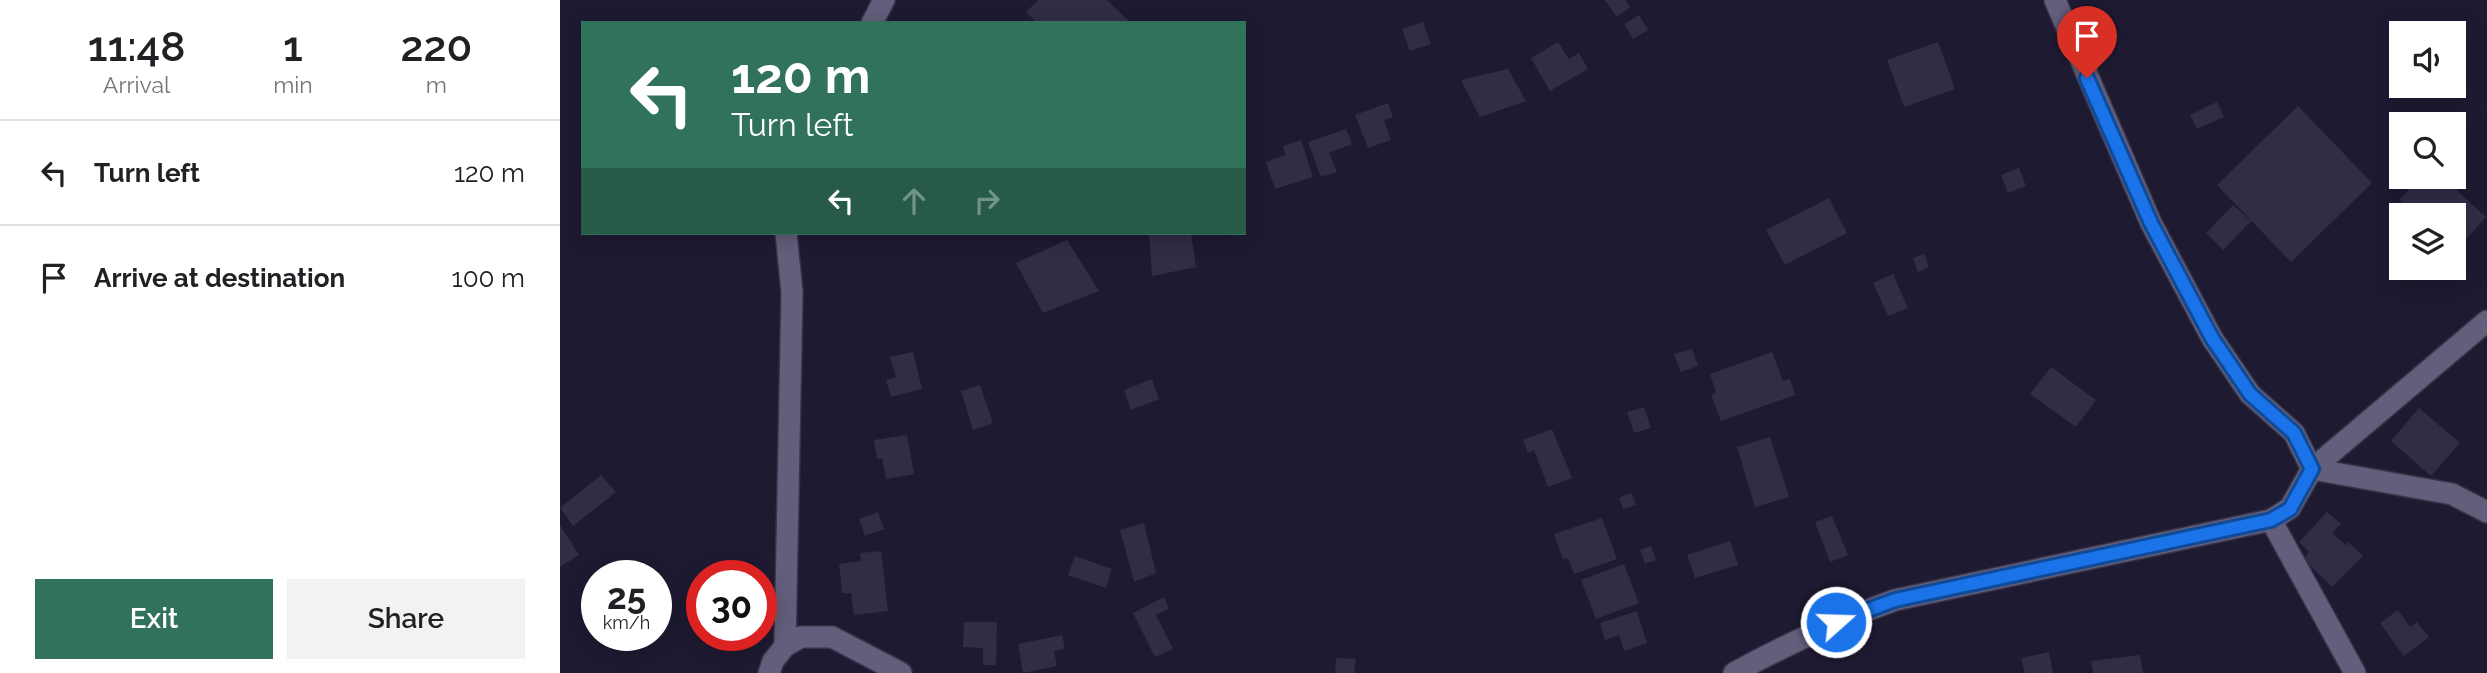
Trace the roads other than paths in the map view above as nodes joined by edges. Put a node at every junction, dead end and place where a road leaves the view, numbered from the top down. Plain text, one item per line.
1 (884, 0) edge
2 (2055, 0) edge
3 (873, 21) edge
4 (786, 235) edge
5 (2487, 321) edge
6 (2312, 469) junction
7 (2487, 512) edge
8 (2271, 520) junction
9 (785, 646) junction
10 (769, 673) edge
11 (901, 673) edge
12 (1734, 673) edge
13 (2355, 673) edge

1 - 3 street
2 - 6 street
4 - 9 street
5 - 6 street
6 - 7 street
6 - 8 street
8 - 12 street
8 - 13 street
9 - 10 street
9 - 11 street

